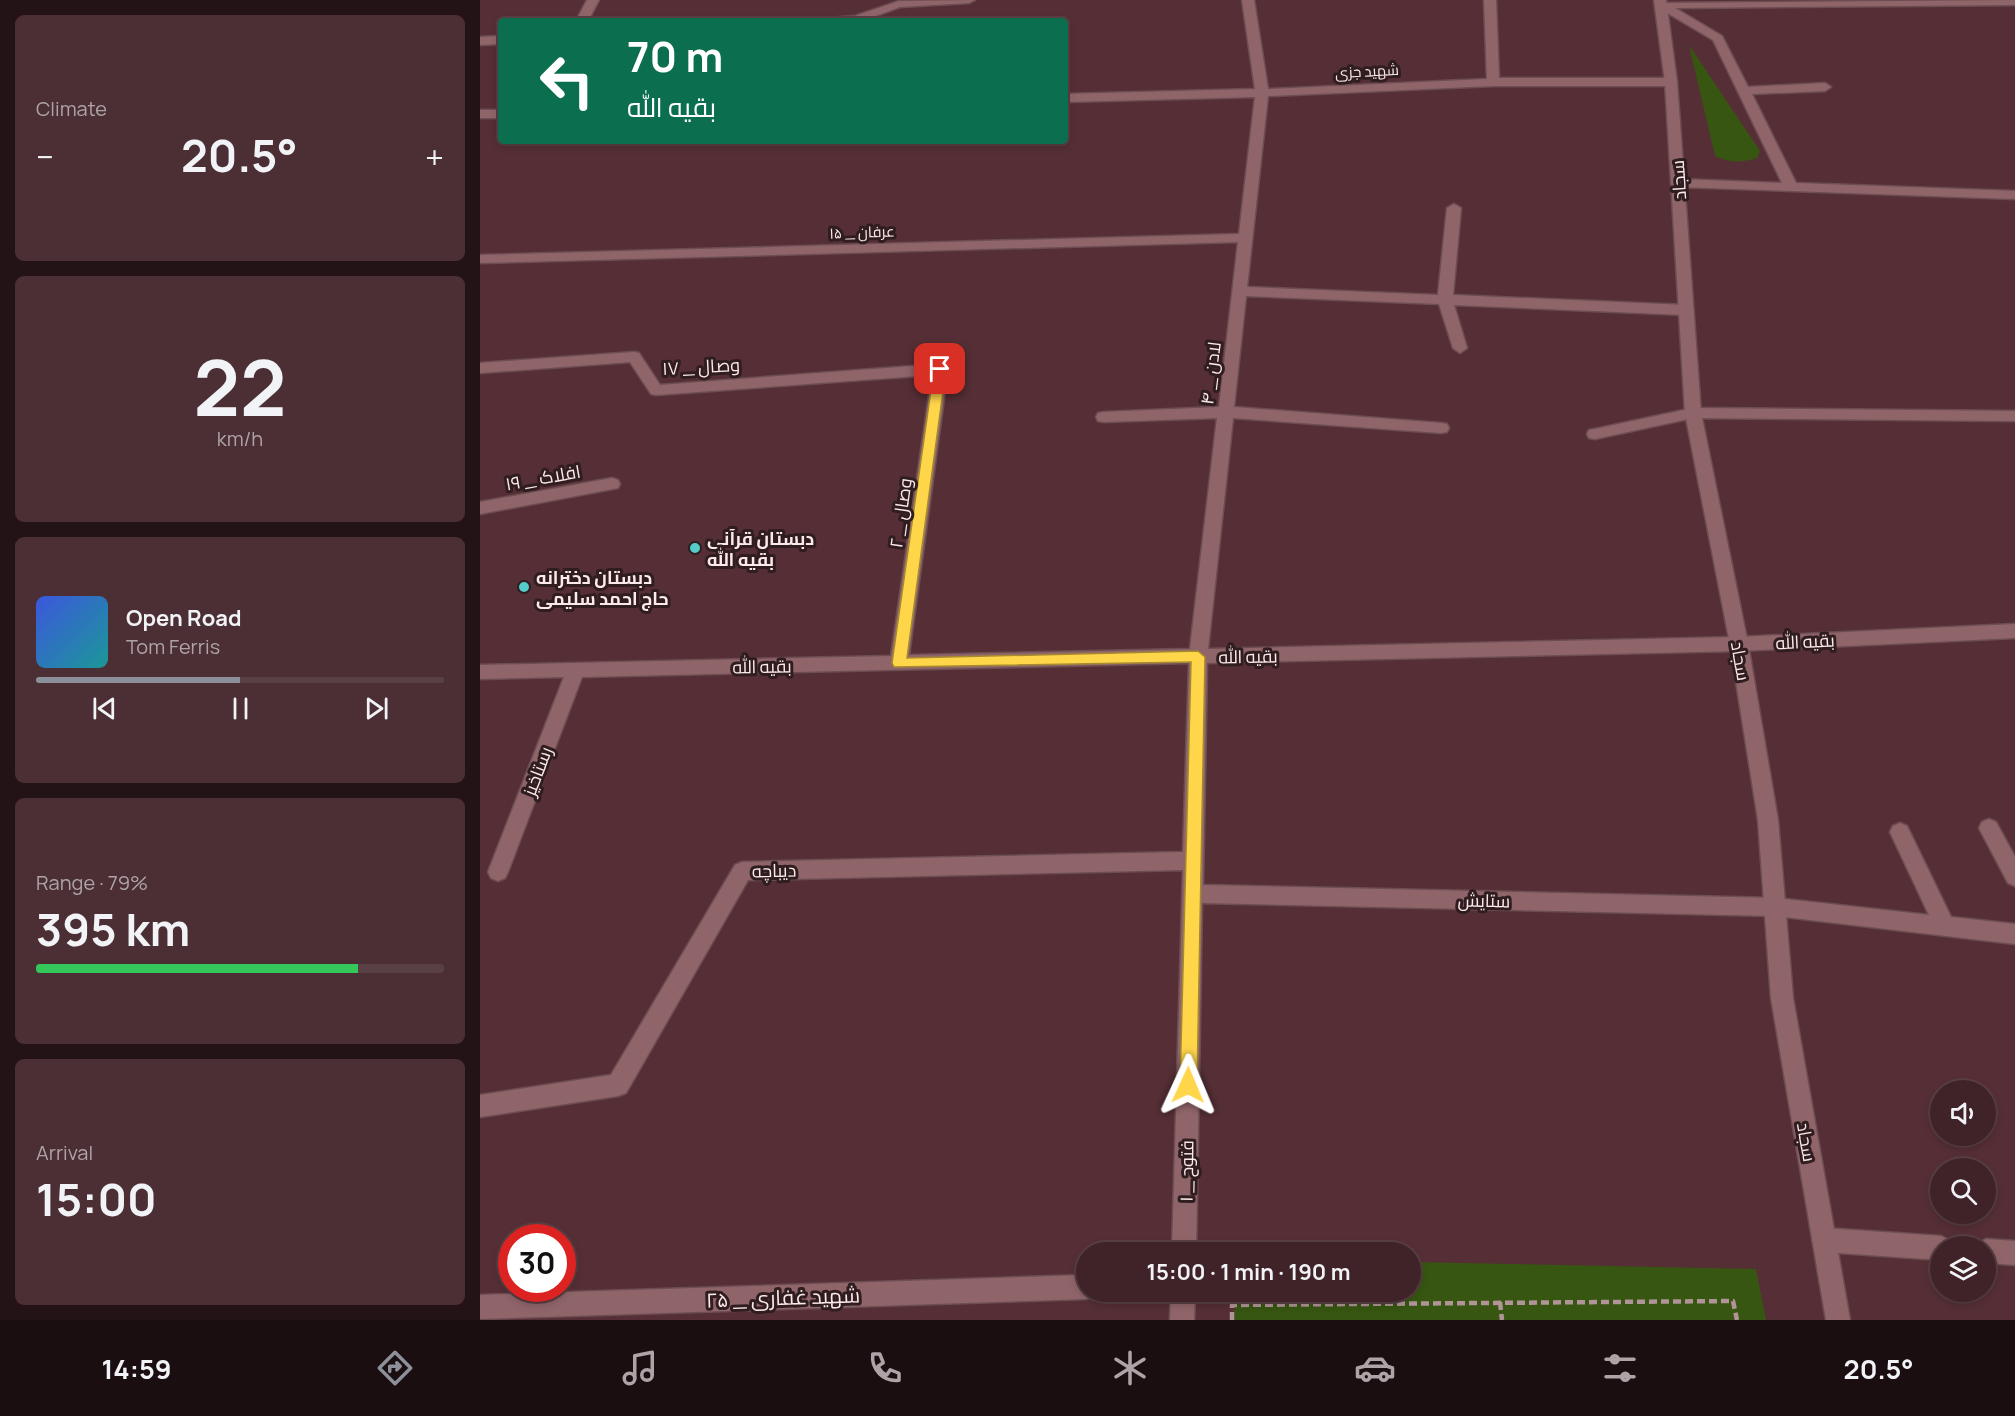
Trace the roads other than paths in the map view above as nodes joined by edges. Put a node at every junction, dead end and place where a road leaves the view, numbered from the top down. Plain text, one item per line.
1 (593, 0) edge
2 (969, 0) edge
3 (1248, 0) edge
4 (1490, 0) edge
5 (2015, 2) edge
6 (1661, 3) edge
7 (584, 18) edge
8 (860, 18) edge
9 (498, 40) edge
10 (480, 41) edge
11 (1493, 81) junction
12 (1671, 82) junction
13 (1825, 87) dead end
14 (1744, 91) junction
15 (1262, 93) junction
16 (1068, 98) edge
17 (480, 114) edge
18 (498, 114) edge
19 (1679, 183) junction
20 (1791, 187) junction
21 (2015, 195) edge
22 (1454, 207) dead end
23 (1245, 237) junction
24 (480, 259) edge
25 (1239, 291) junction
26 (1444, 300) junction
27 (1686, 310) junction
28 (1460, 348) dead end
29 (480, 368) edge
30 (940, 369) joint
31 (1226, 412) junction
32 (1693, 413) junction
33 (2015, 416) edge
34 (1104, 417) dead end
35 (1441, 428) dead end
36 (1595, 434) dead end
37 (612, 484) dead end
38 (480, 508) edge
39 (2015, 631) edge
40 (1739, 644) junction
41 (1198, 657) junction
42 (899, 663) junction
43 (576, 670) junction
44 (480, 672) edge
45 (1989, 828) dead end
46 (1900, 832) dead end
47 (1193, 861) junction
48 (498, 872) dead end
49 (2015, 877) edge
50 (1193, 894) junction
51 (1775, 907) junction
52 (1945, 926) junction
53 (2015, 934) edge
54 (480, 1106) edge
55 (1824, 1240) junction
56 (1184, 1242) edge
57 (1930, 1247) edge
58 (1996, 1252) edge
59 (2015, 1254) edge
60 (1076, 1287) edge
61 (1183, 1302) edge
62 (480, 1307) edge
63 (1182, 1320) edge
64 (1838, 1320) edge

1 - 7 street
2 - 8 street
3 - 15 street, لادن _ ۴
4 - 11 street
5 - 6 street
6 - 12 street, سجاد
6 - 14 street
9 - 10 street
11 - 12 street, شهید جزی
11 - 15 street, شهید جزی
12 - 19 street, سجاد
13 - 14 street
14 - 20 street
15 - 16 street, شهید جزی
15 - 23 street, لادن _ ۴
17 - 18 street
19 - 20 street
19 - 27 street, سجاد
20 - 21 street
22 - 26 street
23 - 24 street, عرفان _ ۱۵
23 - 25 street, لادن _ ۴
25 - 26 street
25 - 31 street, لادن _ ۴
26 - 27 street
26 - 28 street
27 - 32 street, سجاد
29 - 30 street, وصال _ ۱۷
30 - 42 street, وصال _ ۲
31 - 34 street
31 - 35 street
31 - 41 street, لادن _ ۴
32 - 33 street
32 - 36 street
32 - 40 street, سجاد
37 - 38 street, افلاک _ ۱۹
39 - 40 street, بقیه الله
40 - 41 street, بقیه الله
40 - 51 street, سجاد
41 - 42 street, بقیه الله
41 - 47 street, فتوح _ ۱
42 - 43 street, بقیه الله
43 - 44 street, بقیه الله
43 - 48 street, رستاخیز
45 - 49 street
46 - 52 street
47 - 50 street, فتوح _ ۱
47 - 54 street, دیباچه
50 - 51 street, ستایش
50 - 56 street, فتوح _ ۱
51 - 52 street, ستایش
51 - 55 street, سجاد
52 - 53 street, ستایش
55 - 57 street
55 - 64 street, سجاد
58 - 59 street
60 - 62 street, شهید غفاری _ ۲۵
61 - 63 street

